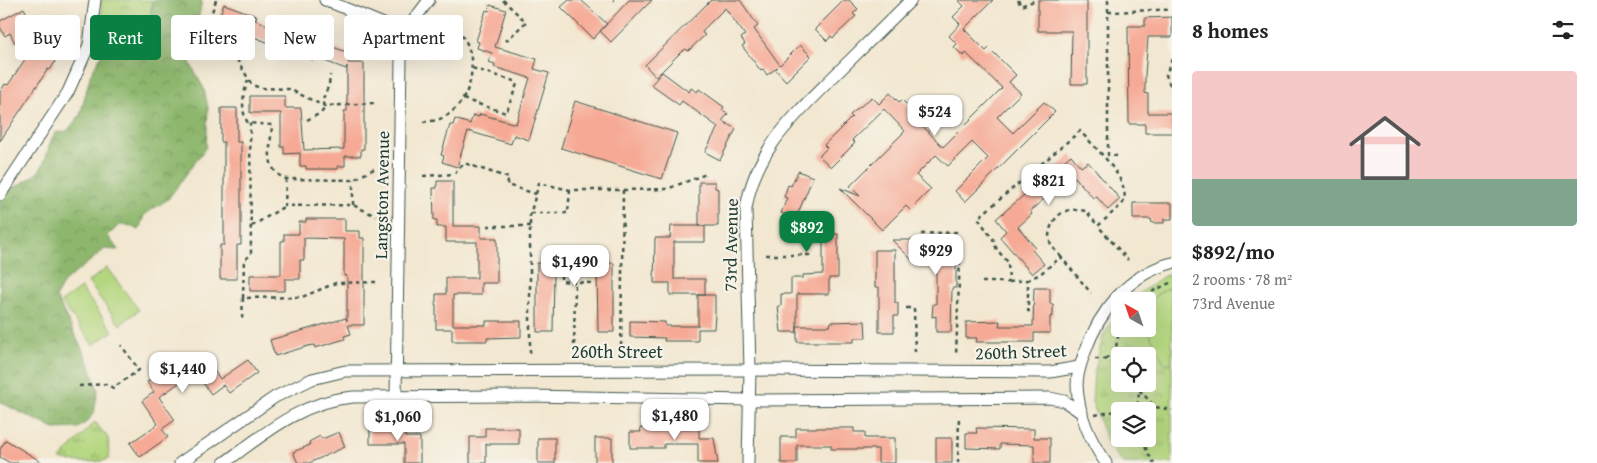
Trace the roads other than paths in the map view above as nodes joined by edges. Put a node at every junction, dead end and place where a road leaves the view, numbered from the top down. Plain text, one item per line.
1 (95, 0) edge
2 (325, 0) edge
3 (429, 0) edge
4 (911, 0) edge
5 (362, 15) edge
6 (418, 15) edge
7 (401, 60) edge
8 (0, 195) edge
9 (1172, 263) edge
10 (1081, 363) junction
11 (397, 370) junction
12 (750, 370) junction
13 (396, 397) junction
14 (749, 400) junction
15 (1083, 415) junction
16 (180, 463) edge
17 (224, 463) edge
18 (748, 463) edge
19 (1106, 463) edge

1 - 8 street
2 - 5 street
3 - 6 street, Langston Avenue
4 - 12 street, 73rd Avenue
7 - 11 street, Langston Avenue
9 - 10 street, 260th Street
10 - 12 street, 260th Street
10 - 15 street, 260th Street
11 - 12 street, 260th Street
11 - 13 street, Langston Avenue
11 - 16 street, 260th Street
12 - 14 street, 73rd Avenue
13 - 14 street
13 - 17 street
14 - 15 street
14 - 18 street, 73rd Avenue
15 - 19 street, 260th Street

